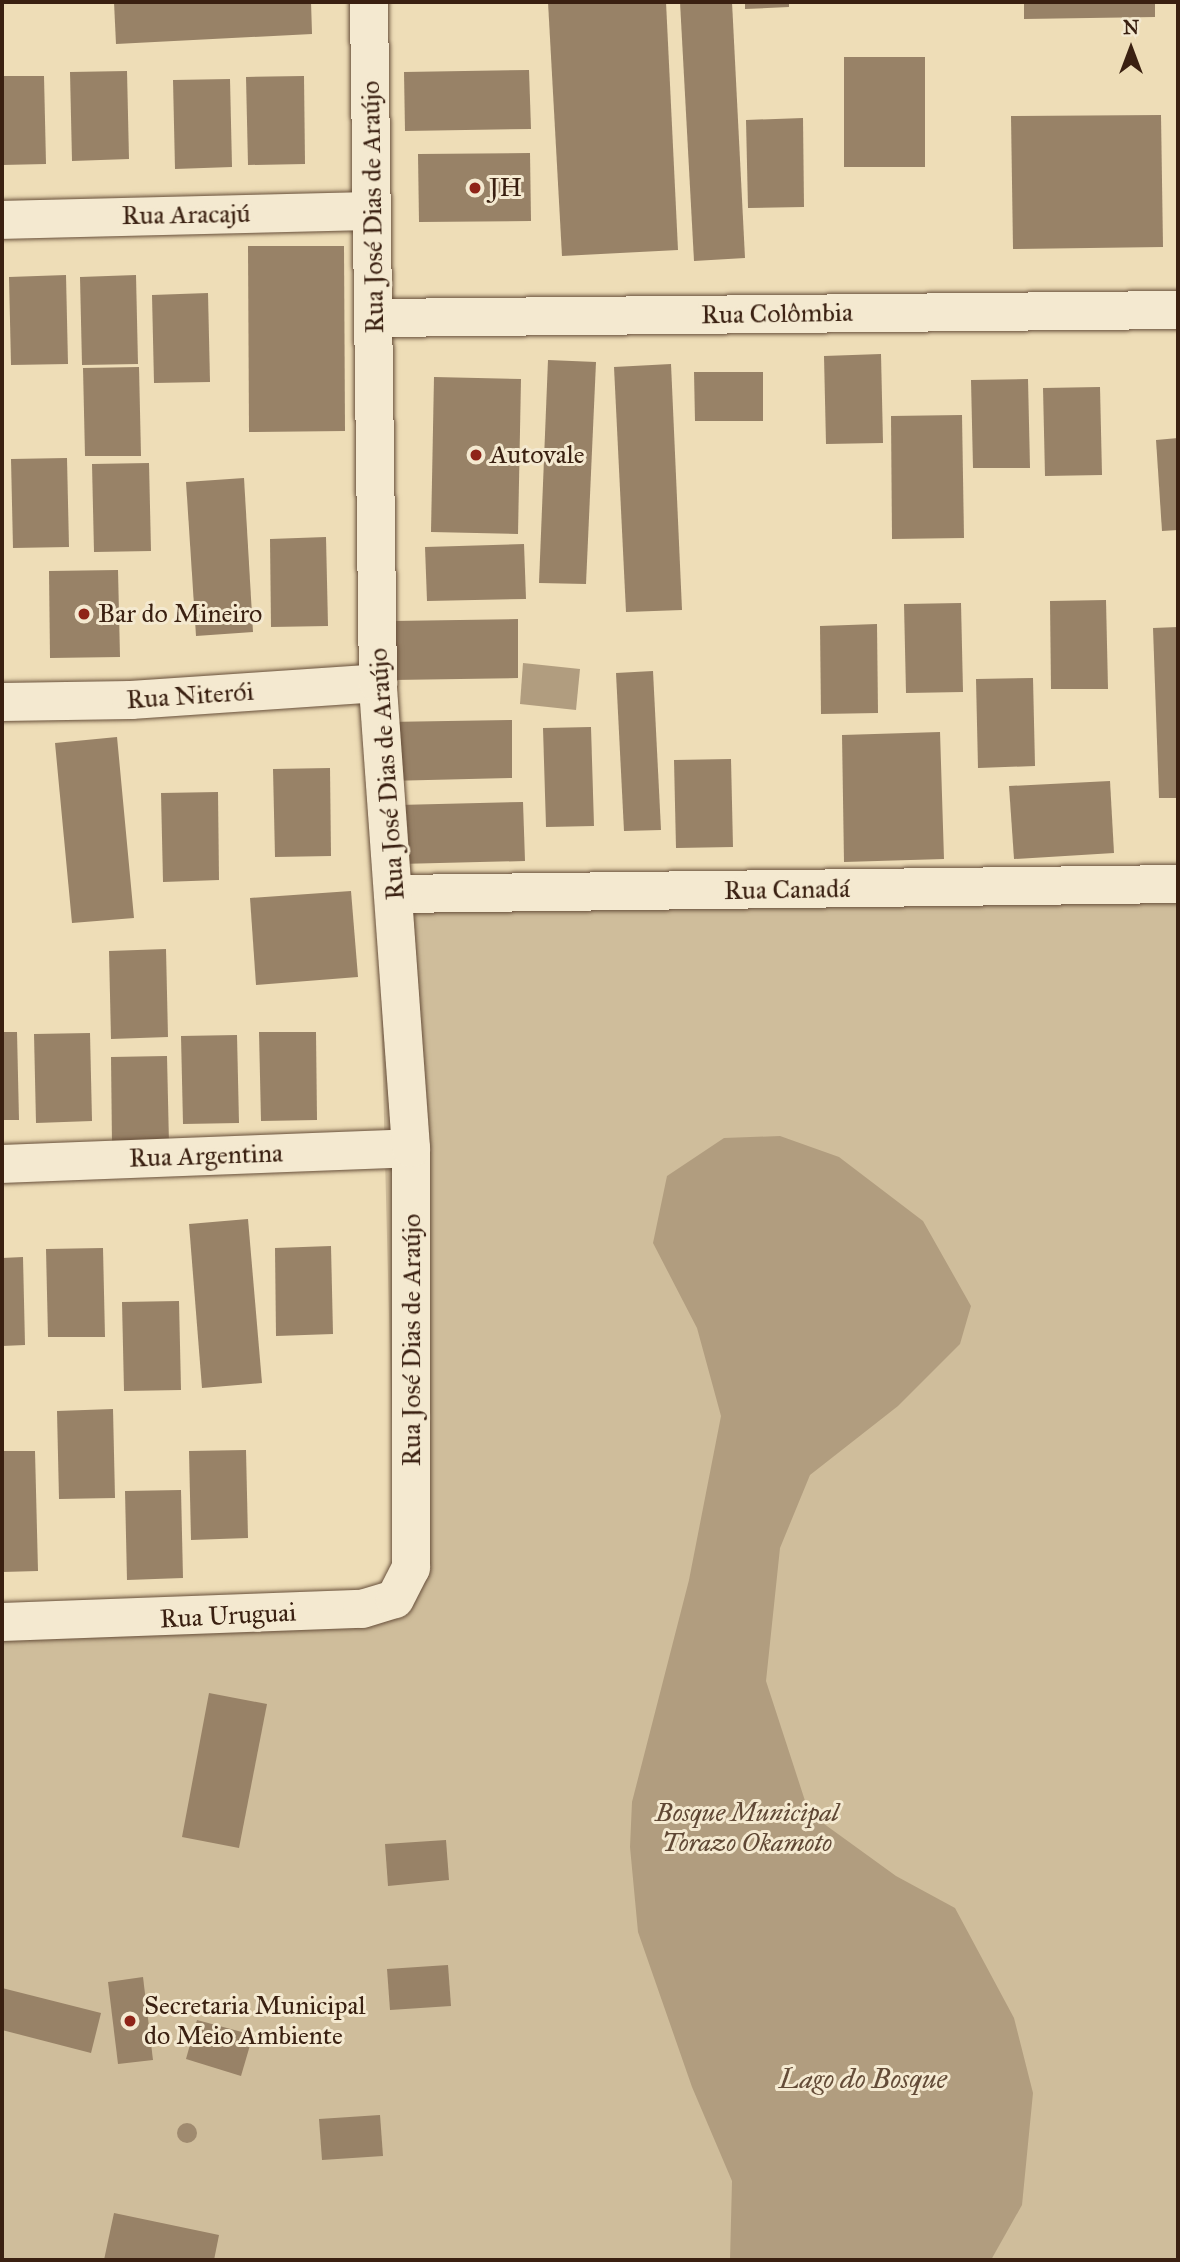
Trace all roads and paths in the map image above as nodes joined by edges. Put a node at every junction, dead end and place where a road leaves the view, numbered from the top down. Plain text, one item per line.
1 (369, 2) edge
2 (371, 211) junction
3 (2, 219) edge
4 (1178, 310) edge
5 (376, 318) junction
6 (378, 683) junction
7 (2, 702) edge
8 (1178, 884) edge
9 (395, 894) junction
10 (411, 1148) junction
11 (2, 1164) edge
12 (413, 1545) joint
13 (2, 1622) edge

1 - 2 street, Rua José Dias de Araújo
2 - 3 street, Rua Aracajú
2 - 5 street, Rua José Dias de Araújo
4 - 5 street, Rua Colômbia
5 - 6 street, Rua José Dias de Araújo
6 - 7 street, Rua Niterói
6 - 9 street, Rua José Dias de Araújo
8 - 9 street, Rua Canadá
9 - 10 street, Rua José Dias de Araújo
10 - 11 street, Rua Argentina
10 - 12 street, Rua José Dias de Araújo
12 - 13 street, Rua Uruguai

